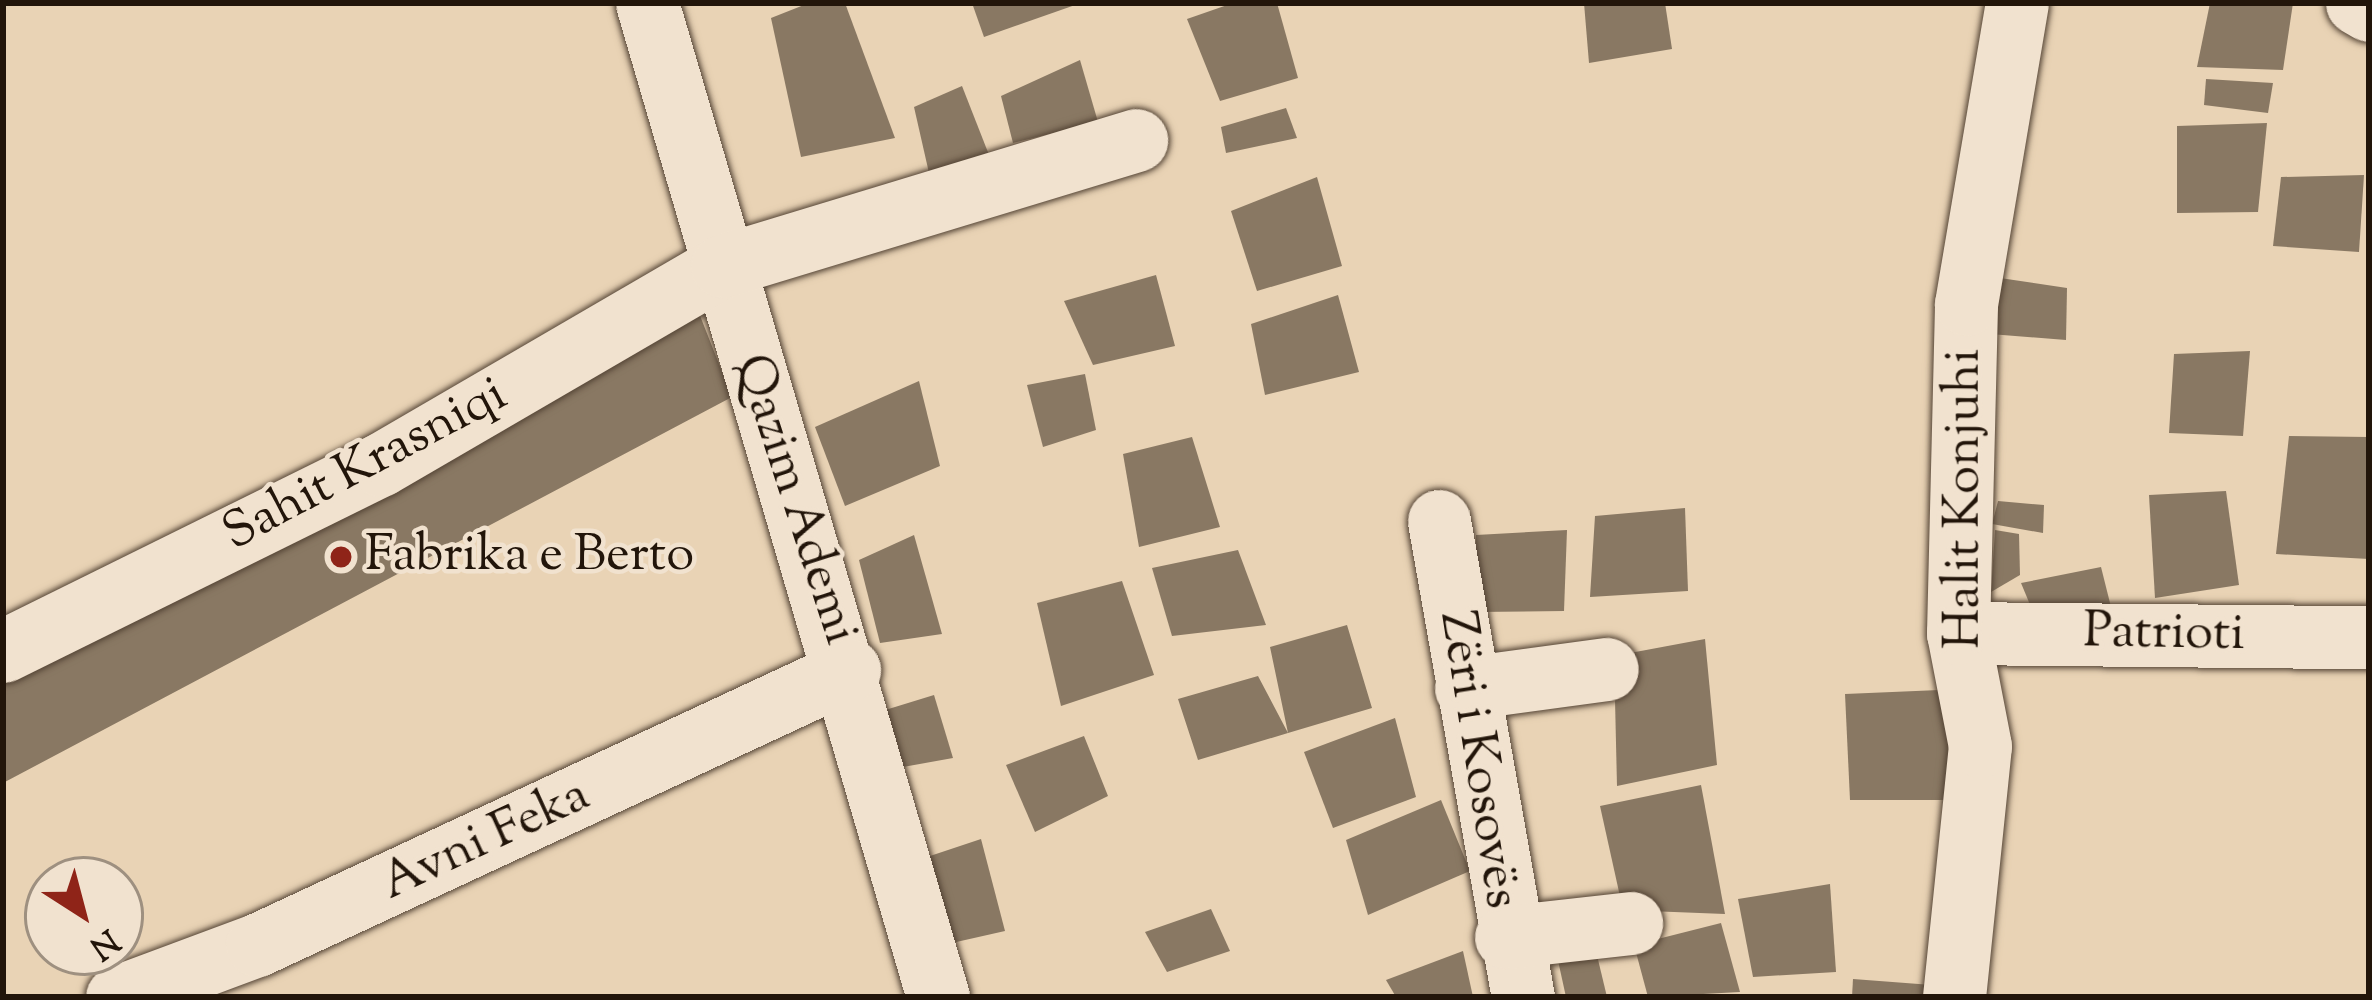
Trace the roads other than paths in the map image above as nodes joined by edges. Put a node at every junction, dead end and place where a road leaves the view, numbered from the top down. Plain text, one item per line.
1 (646, 3) edge
2 (2018, 3) edge
3 (2357, 3) edge
4 (2369, 10) edge
5 (1136, 140) dead end
6 (722, 266) junction
7 (1439, 520) dead end
8 (1958, 633) junction
9 (2369, 637) edge
10 (3, 651) edge
11 (849, 670) junction
12 (1606, 670) dead end
13 (1466, 688) junction
14 (1626, 913) dead end
15 (1504, 924) junction
16 (117, 997) edge
17 (938, 997) edge
18 (1522, 997) edge
19 (1954, 997) edge

1 - 6 street, Qazim Ademi
2 - 8 street, Halit Konjuhi
3 - 4 street
5 - 6 street, Sahit Krasniqi
6 - 10 street, Sahit Krasniqi
6 - 11 street, Qazim Ademi
7 - 13 street, Zëri i Kosovës
8 - 9 street, Patrioti
8 - 19 street, Halit Konjuhi
11 - 16 street, Avni Feka
11 - 17 street, Qazim Ademi
12 - 13 street
13 - 15 street, Zëri i Kosovës
14 - 15 street
15 - 18 street, Zëri i Kosovës

